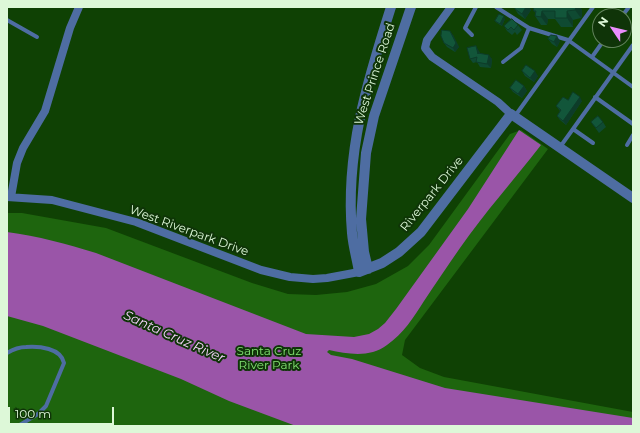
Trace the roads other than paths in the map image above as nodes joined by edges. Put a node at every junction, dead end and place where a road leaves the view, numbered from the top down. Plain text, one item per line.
1 (78, 7) edge
2 (386, 7) edge
3 (391, 7) edge
4 (411, 7) edge
5 (451, 7) edge
6 (476, 7) edge
7 (496, 7) edge
8 (594, 7) edge
9 (7, 20) edge
10 (386, 22) junction
11 (529, 28) junction
12 (472, 35) dead end
13 (37, 37) dead end
14 (570, 41) junction
15 (633, 45) edge
16 (598, 48) edge
17 (592, 57) junction
18 (503, 62) dead end
19 (613, 72) junction
20 (633, 87) edge
21 (595, 97) junction
22 (513, 115) junction
23 (633, 124) edge
24 (573, 129) junction
25 (633, 135) edge
26 (593, 143) dead end
27 (627, 145) dead end
28 (560, 146) junction
29 (9, 197) edge
30 (633, 198) edge
31 (363, 270) junction
32 (7, 353) edge
33 (18, 426) edge

1 - 29 street, West Riverpark Drive
2 - 10 street
3 - 10 street, West Prince Road
4 - 31 street, West Prince Road
5 - 22 street
6 - 12 lane
7 - 11 lane
8 - 14 lane
9 - 13 lane
10 - 31 street, West Prince Road
11 - 14 lane
11 - 18 lane
14 - 17 lane
14 - 22 lane
15 - 19 lane
16 - 17 lane
17 - 19 lane
19 - 20 lane
19 - 21 lane
21 - 23 lane
21 - 24 lane
22 - 28 street
22 - 31 street, Riverpark Drive
24 - 26 lane
24 - 28 lane
25 - 27 lane
28 - 30 street
29 - 31 street, West Riverpark Drive
32 - 33 lane

